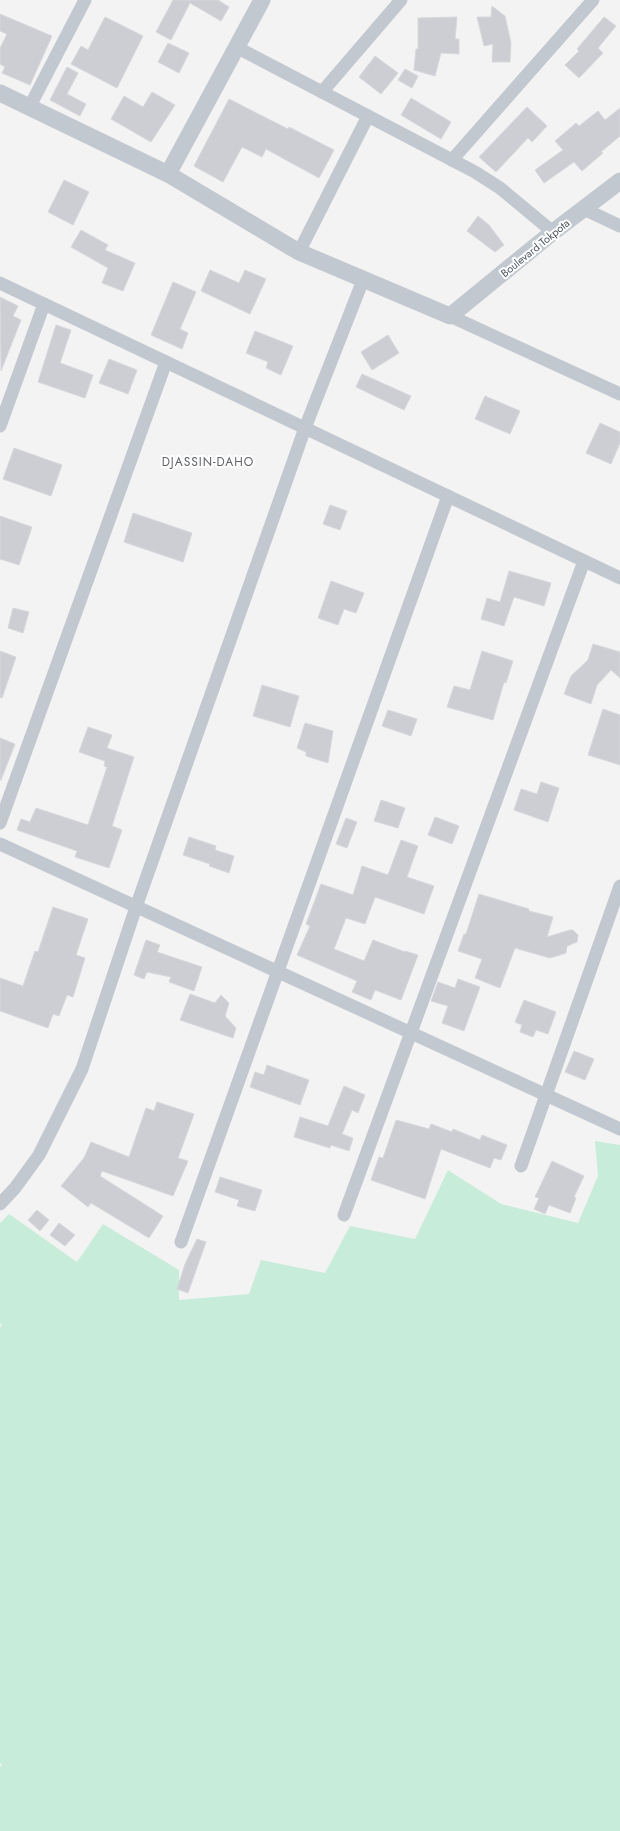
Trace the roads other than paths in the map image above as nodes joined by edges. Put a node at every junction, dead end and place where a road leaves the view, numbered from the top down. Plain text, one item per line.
1 (85, 0) edge
2 (262, 0) edge
3 (401, 0) edge
4 (593, 0) edge
5 (236, 47) junction
6 (322, 92) junction
7 (0, 93) edge
8 (30, 106) junction
9 (368, 116) junction
10 (452, 160) junction
11 (168, 174) junction
12 (620, 181) edge
13 (584, 208) junction
14 (620, 226) edge
15 (553, 232) junction
16 (299, 252) junction
17 (363, 280) junction
18 (0, 283) edge
19 (44, 304) junction
20 (450, 316) junction
21 (166, 362) junction
22 (620, 394) edge
23 (0, 426) edge
24 (305, 428) junction
25 (448, 496) junction
26 (584, 561) junction
27 (620, 578) edge
28 (0, 823) edge
29 (0, 844) edge
30 (620, 886) edge
31 (136, 907) junction
32 (278, 972) junction
33 (411, 1033) junction
34 (547, 1095) junction
35 (620, 1129) edge
36 (522, 1166) dead end
37 (0, 1204) edge
38 (344, 1215) dead end
39 (181, 1242) dead end

1 - 8 street
2 - 5 street
3 - 6 street
4 - 10 street
5 - 6 street
5 - 11 street
6 - 9 street
7 - 8 street
8 - 11 street
9 - 10 street
9 - 16 street
10 - 15 street
11 - 16 street
12 - 13 street, Boulevard Tokpota
13 - 14 street
13 - 15 street, Boulevard Tokpota
15 - 20 street, Boulevard Tokpota
16 - 17 street
17 - 20 street
17 - 24 street
18 - 19 street
19 - 21 street
19 - 23 street
20 - 22 street
21 - 24 street
21 - 28 street
24 - 25 street
24 - 31 street
25 - 26 street
25 - 32 street
26 - 27 street
26 - 33 street
29 - 31 street
30 - 34 street
31 - 32 street
31 - 37 street
32 - 33 street
32 - 39 street
33 - 34 street
33 - 38 street
34 - 35 street
34 - 36 street

